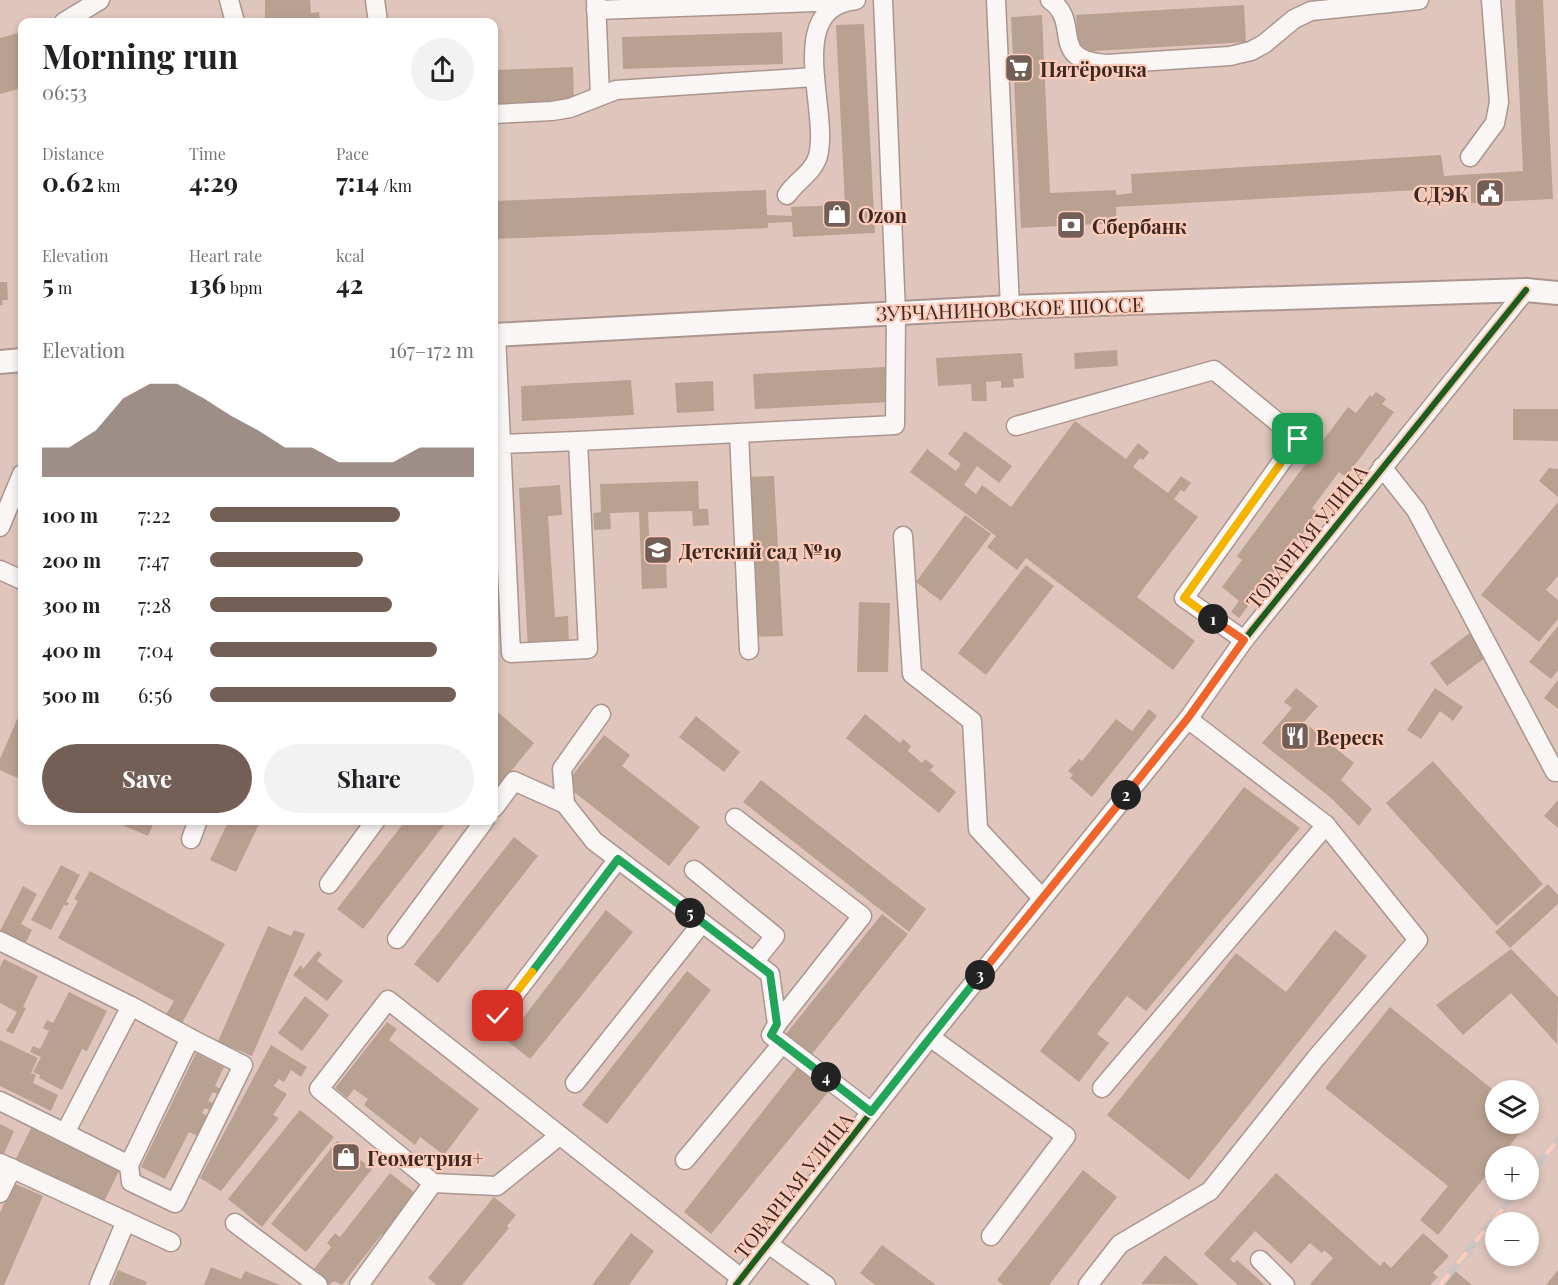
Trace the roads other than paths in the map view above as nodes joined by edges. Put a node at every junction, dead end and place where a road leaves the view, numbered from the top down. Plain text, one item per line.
1 (100, 0) edge
2 (229, 0) edge
3 (375, 0) edge
4 (883, 0) edge
5 (996, 0) edge
6 (1050, 0) edge
7 (1419, 0) edge
8 (1491, 0) edge
9 (850, 1) edge
10 (596, 5) edge
11 (71, 18) edge
12 (234, 18) edge
13 (377, 18) edge
14 (815, 77) junction
15 (600, 95) junction
16 (498, 114) edge
17 (1470, 158) dead end
18 (787, 195) dead end
19 (1558, 275) edge
20 (1526, 290) junction
21 (1558, 293) edge
22 (1010, 307) junction
23 (896, 313) junction
24 (498, 335) edge
25 (18, 360) edge
26 (0, 362) edge
27 (1016, 426) dead end
28 (739, 433) junction
29 (578, 441) junction
30 (498, 445) edge
31 (498, 459) edge
32 (1382, 467) junction
33 (18, 484) edge
34 (0, 527) edge
35 (903, 536) dead end
36 (0, 570) edge
37 (18, 578) edge
38 (1244, 640) junction
39 (749, 650) dead end
40 (601, 714) dead end
41 (1188, 718) junction
42 (1558, 768) edge
43 (498, 795) edge
44 (565, 804) junction
45 (735, 818) dead end
46 (196, 825) edge
47 (372, 825) edge
48 (481, 825) edge
49 (1326, 825) junction
50 (191, 839) dead end
51 (618, 859) junction
52 (693, 870) dead end
53 (329, 885) dead end
54 (1042, 898) junction
55 (702, 923) junction
56 (397, 939) dead end
57 (0, 941) edge
58 (754, 962) junction
59 (131, 1006) junction
60 (498, 1016) dead end
61 (777, 1024) junction
62 (930, 1037) junction
63 (190, 1038) junction
64 (782, 1044) junction
65 (575, 1083) dead end
66 (1102, 1088) dead end
67 (0, 1101) edge
68 (871, 1112) junction
69 (65, 1134) junction
70 (559, 1136) junction
71 (685, 1160) dead end
72 (129, 1165) junction
73 (6, 1166) edge
74 (433, 1183) junction
75 (0, 1193) edge
76 (126, 1221) junction
77 (235, 1223) dead end
78 (991, 1236) dead end
79 (171, 1242) dead end
80 (768, 1244) junction
81 (1260, 1260) dead end
82 (739, 1282) edge
83 (99, 1285) edge
84 (318, 1285) edge
85 (359, 1285) edge
86 (826, 1285) edge
87 (1088, 1285) edge
88 (1285, 1285) edge

1 - 11 street
2 - 12 street
3 - 13 street
4 - 23 street
5 - 22 street
6 - 7 street
8 - 17 street
9 - 10 street
9 - 14 street
10 - 15 street
14 - 15 street
14 - 18 street
15 - 16 street
19 - 20 main road, ЗУБЧАНИНОВСКОЕ ШОССЕ
20 - 21 main road, ЗУБЧАНИНОВСКОЕ ШОССЕ
20 - 22 main road, ЗУБЧАНИНОВСКОЕ ШОССЕ
20 - 32 street, ТОВАРНАЯ УЛИЦА
22 - 23 main road, ЗУБЧАНИНОВСКОЕ ШОССЕ
23 - 24 main road, ЗУБЧАНИНОВСКОЕ ШОССЕ
23 - 28 street
25 - 26 main road
27 - 38 street
28 - 29 street
28 - 39 street
29 - 30 street
29 - 31 street
32 - 38 street, ТОВАРНАЯ УЛИЦА
32 - 42 street
33 - 34 street
35 - 54 street
36 - 37 street
38 - 41 street, ТОВАРНАЯ УЛИЦА
40 - 44 street
41 - 49 street
41 - 54 street, ТОВАРНАЯ УЛИЦА
43 - 44 street
44 - 51 street
45 - 61 street
46 - 50 street
47 - 53 street
48 - 56 street
49 - 66 street
49 - 87 street
51 - 55 street
51 - 60 street
52 - 58 street
54 - 62 street, ТОВАРНАЯ УЛИЦА
55 - 58 street
55 - 65 street
57 - 59 street
58 - 61 street
59 - 63 street
59 - 69 street
61 - 64 street
62 - 68 street, ТОВАРНАЯ УЛИЦА
62 - 78 street
63 - 72 street
63 - 72 street
64 - 68 street
64 - 71 street
67 - 69 street
68 - 80 street, ТОВАРНАЯ УЛИЦА
69 - 72 street
70 - 74 street
70 - 74 street
70 - 82 street
73 - 75 street
73 - 76 street
74 - 85 street
76 - 79 street
76 - 83 street
77 - 84 street
80 - 82 street, ТОВАРНАЯ УЛИЦА
80 - 86 street
81 - 88 street

